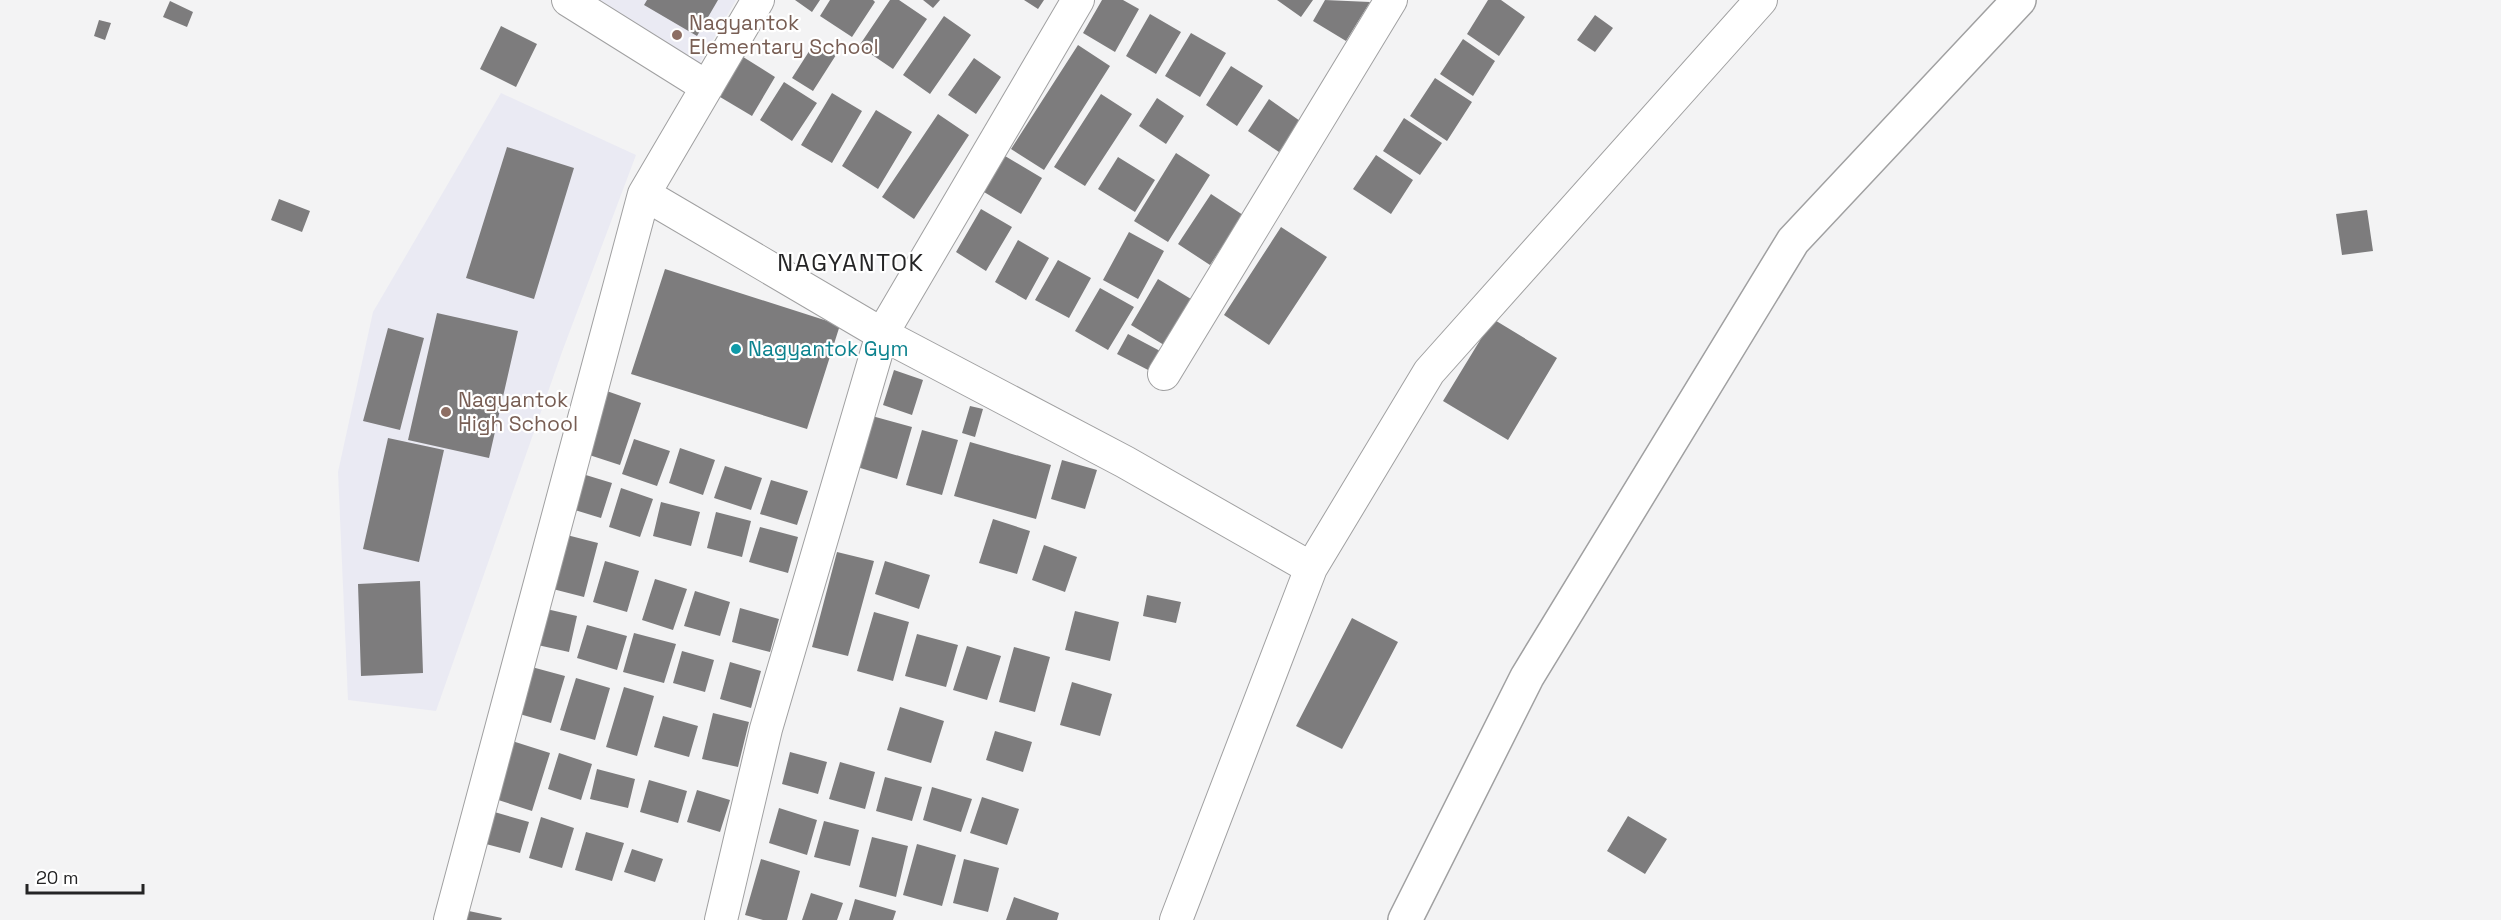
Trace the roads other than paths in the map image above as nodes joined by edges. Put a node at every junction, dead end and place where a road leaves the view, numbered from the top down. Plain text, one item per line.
1 (568, 0) edge
2 (758, 0) edge
3 (1078, 0) edge
4 (1391, 0) edge
5 (1761, 0) edge
6 (2019, 0) edge
7 (707, 87) junction
8 (644, 194) junction
9 (882, 334) junction
10 (1164, 374) dead end
11 (1311, 568) junction
12 (450, 920) edge
13 (721, 920) edge
14 (1176, 920) edge
15 (1405, 920) edge

1 - 7 street
2 - 7 street
3 - 9 street
4 - 10 street
5 - 11 street
6 - 15 street
7 - 8 street
8 - 9 street
8 - 12 street
9 - 11 street
9 - 13 street
11 - 14 street

